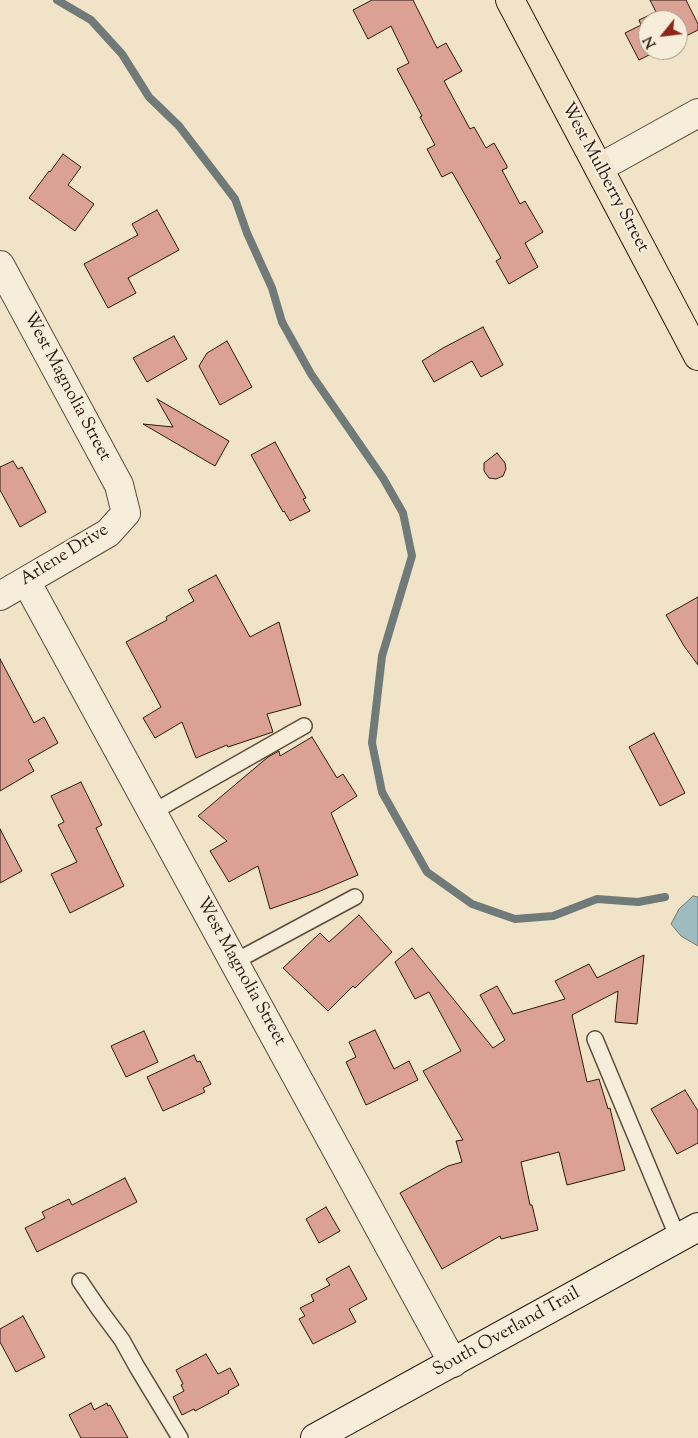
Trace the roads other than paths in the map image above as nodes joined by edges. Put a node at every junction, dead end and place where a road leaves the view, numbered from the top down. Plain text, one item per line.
1 (510, 0) edge
2 (698, 113) edge
3 (599, 168) junction
4 (0, 265) edge
5 (698, 356) edge
6 (126, 513) joint
7 (26, 581) junction
8 (0, 596) edge
9 (304, 726) dead end
10 (153, 812) junction
11 (355, 897) dead end
12 (234, 962) junction
13 (595, 1039) dead end
14 (688, 1233) edge
15 (80, 1280) dead end
16 (453, 1363) junction
17 (180, 1438) edge
18 (316, 1438) edge

1 - 3 main road, West Mulberry Street
2 - 3 street
3 - 5 main road, West Mulberry Street
4 - 6 street, West Magnolia Street
6 - 7 street, Arlene Drive
7 - 8 street, Arlene Drive
7 - 10 street, West Magnolia Street
9 - 10 lane
10 - 12 street, West Magnolia Street
11 - 12 lane
12 - 16 street, West Magnolia Street
13 - 14 lane
14 - 16 street, South Overland Trail
15 - 17 lane
16 - 18 street, South Overland Trail

